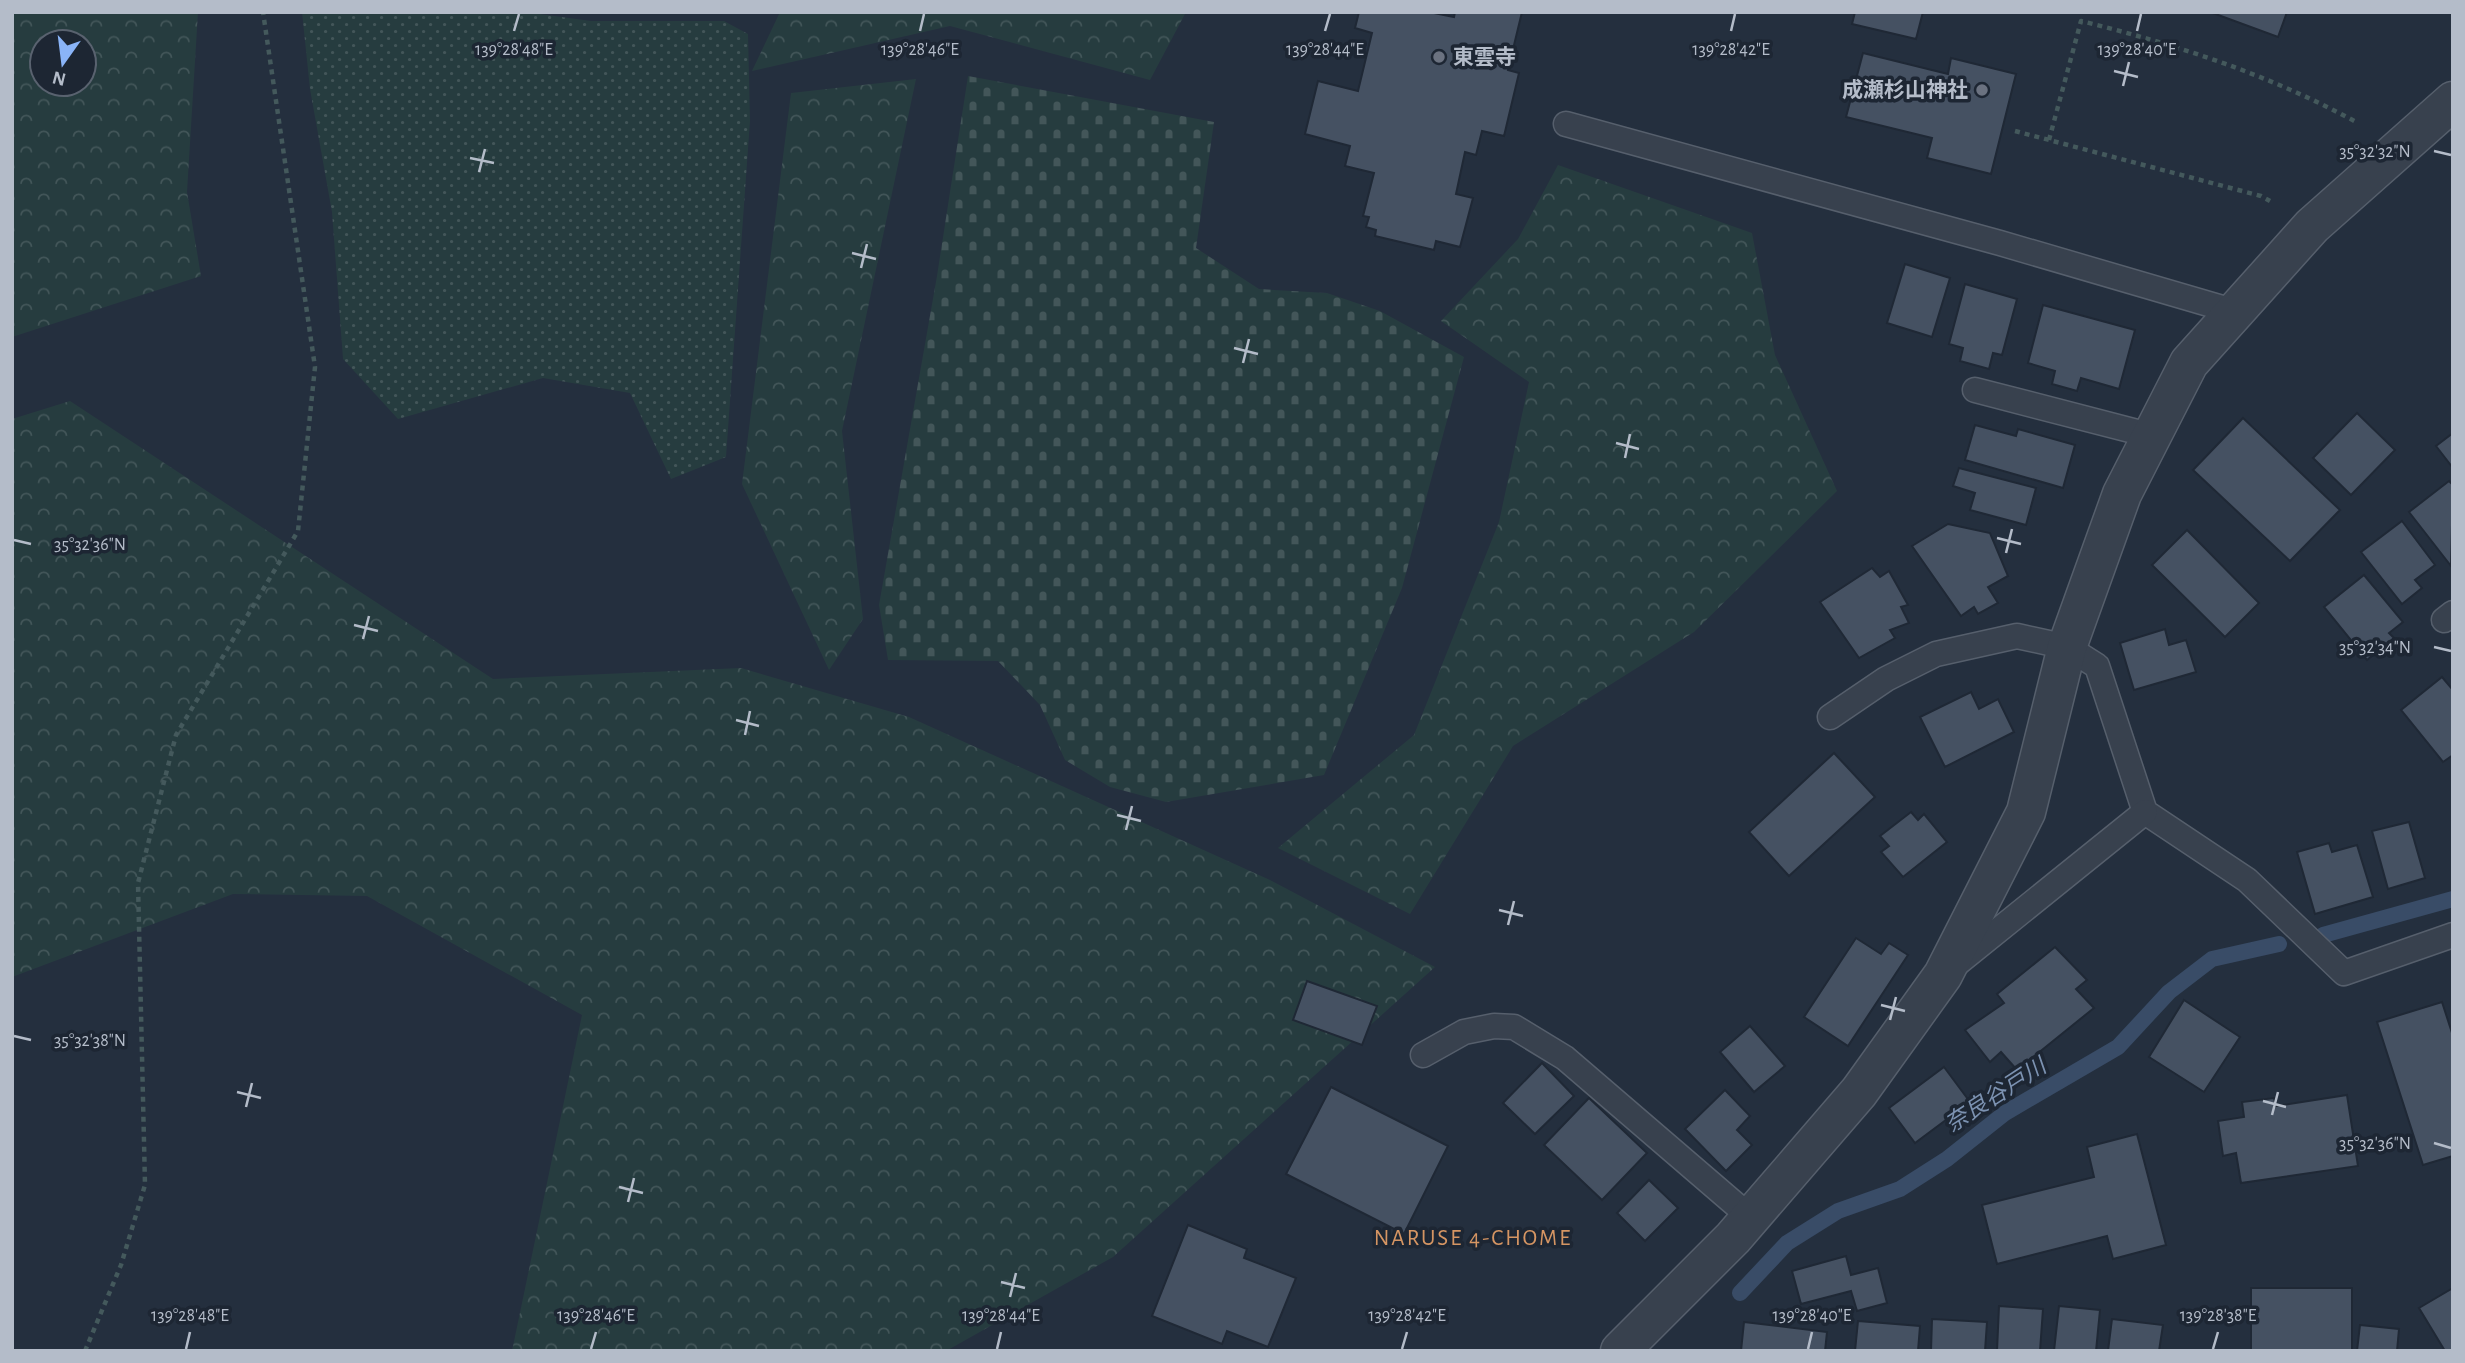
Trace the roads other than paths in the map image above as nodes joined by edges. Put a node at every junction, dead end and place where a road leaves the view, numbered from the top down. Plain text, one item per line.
1 (2453, 100) edge
2 (1566, 124) dead end
3 (2236, 312) junction
4 (1975, 390) dead end
5 (2149, 435) junction
6 (2067, 647) junction
7 (1830, 717) dead end
8 (2145, 812) junction
9 (2453, 935) edge
10 (1943, 975) junction
11 (1423, 1055) dead end
12 (1750, 1217) junction
13 (1620, 1351) edge

1 - 3 street
2 - 3 lane
3 - 5 street
4 - 5 lane
5 - 6 street
6 - 7 lane
6 - 8 lane
6 - 10 street
8 - 9 lane
8 - 10 lane
10 - 12 street
11 - 12 lane
12 - 13 street

